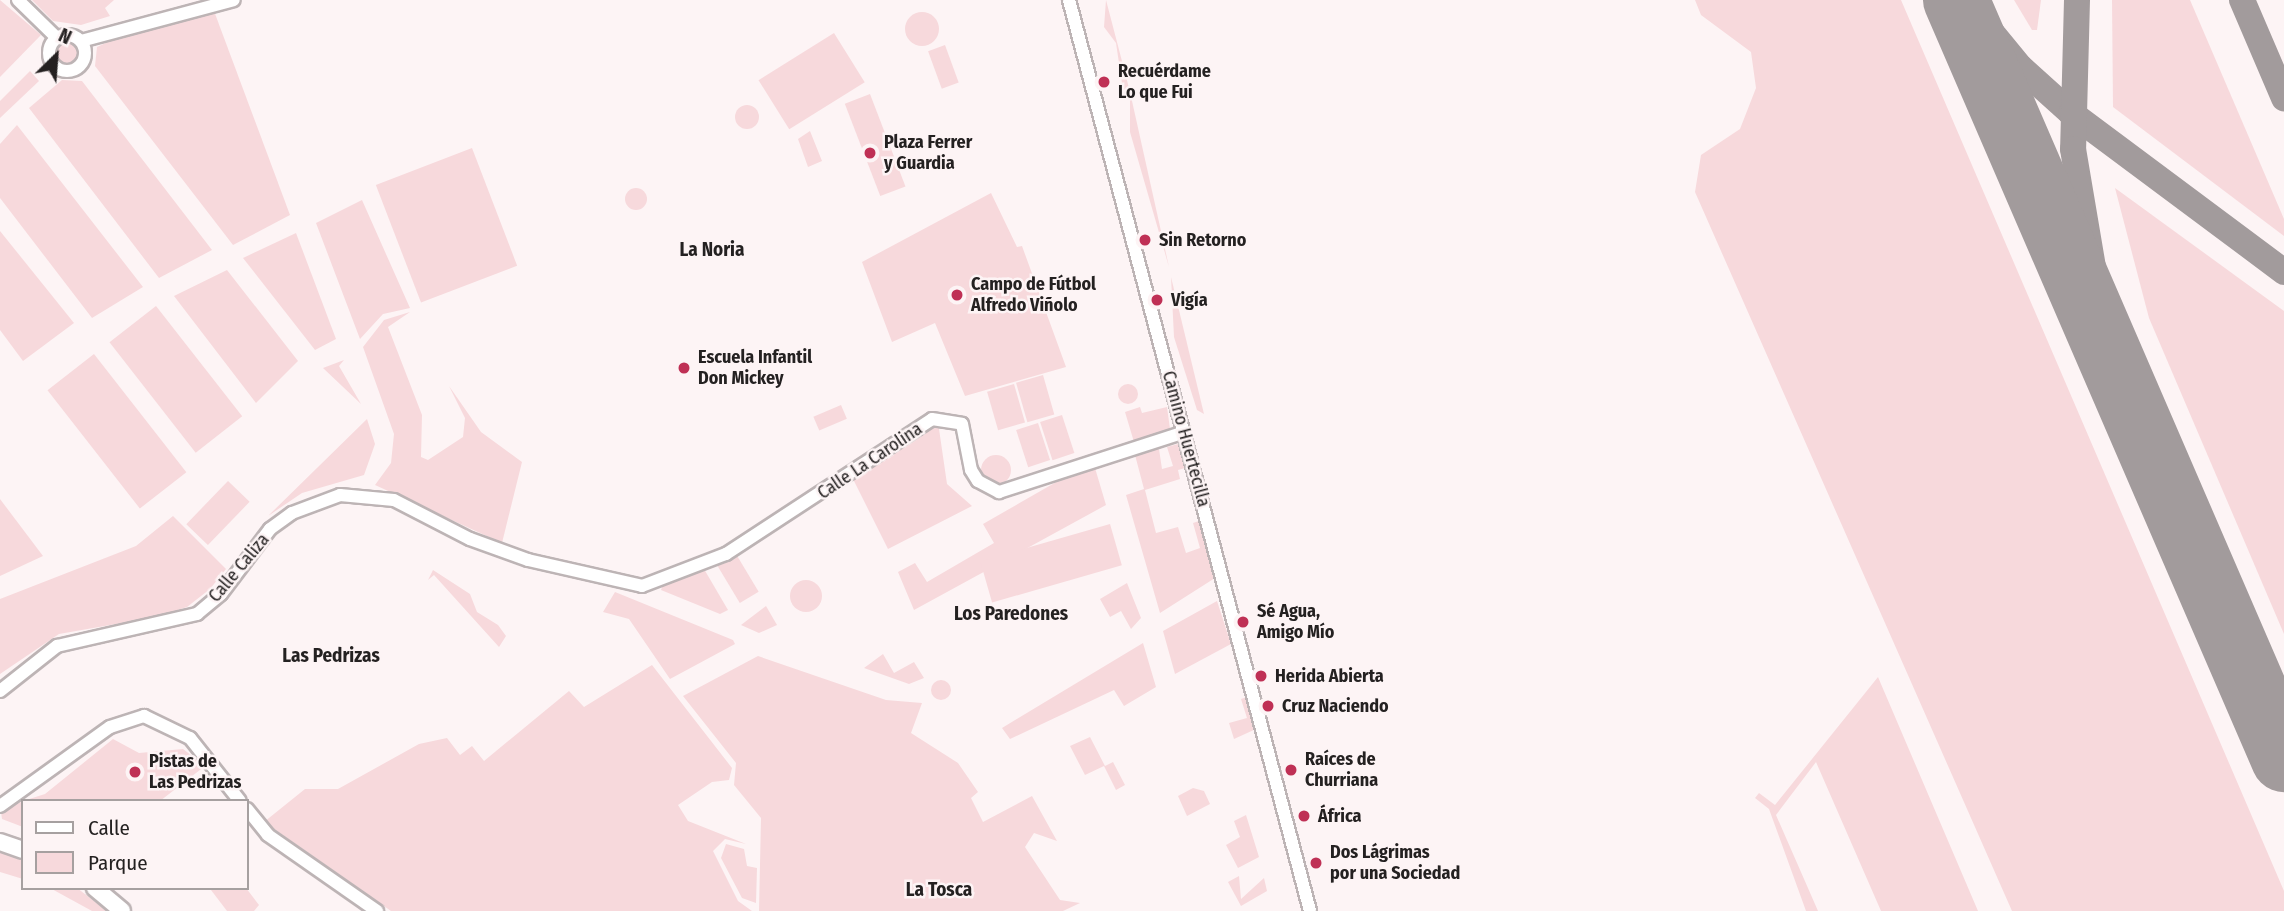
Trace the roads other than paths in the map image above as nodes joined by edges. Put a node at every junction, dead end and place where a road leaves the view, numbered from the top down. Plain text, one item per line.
1 (18, 0) edge
2 (234, 0) edge
3 (1069, 0) edge
4 (57, 38) junction
5 (81, 41) junction
6 (1185, 432) junction
7 (642, 586) joint
8 (0, 691) edge
9 (239, 799) edge
10 (0, 806) edge
11 (248, 810) edge
12 (0, 842) edge
13 (21, 849) edge
14 (97, 890) edge
15 (122, 911) edge
16 (377, 911) edge
17 (1310, 911) edge

1 - 4 street
2 - 5 street
3 - 6 street, Camino Huertecilla
4 - 5 street
4 - 5 street
6 - 7 street, Calle La Carolina
6 - 17 street, Camino Huertecilla
7 - 8 street, Calle Caliza
9 - 10 street
11 - 16 street
12 - 13 main road
14 - 15 main road

